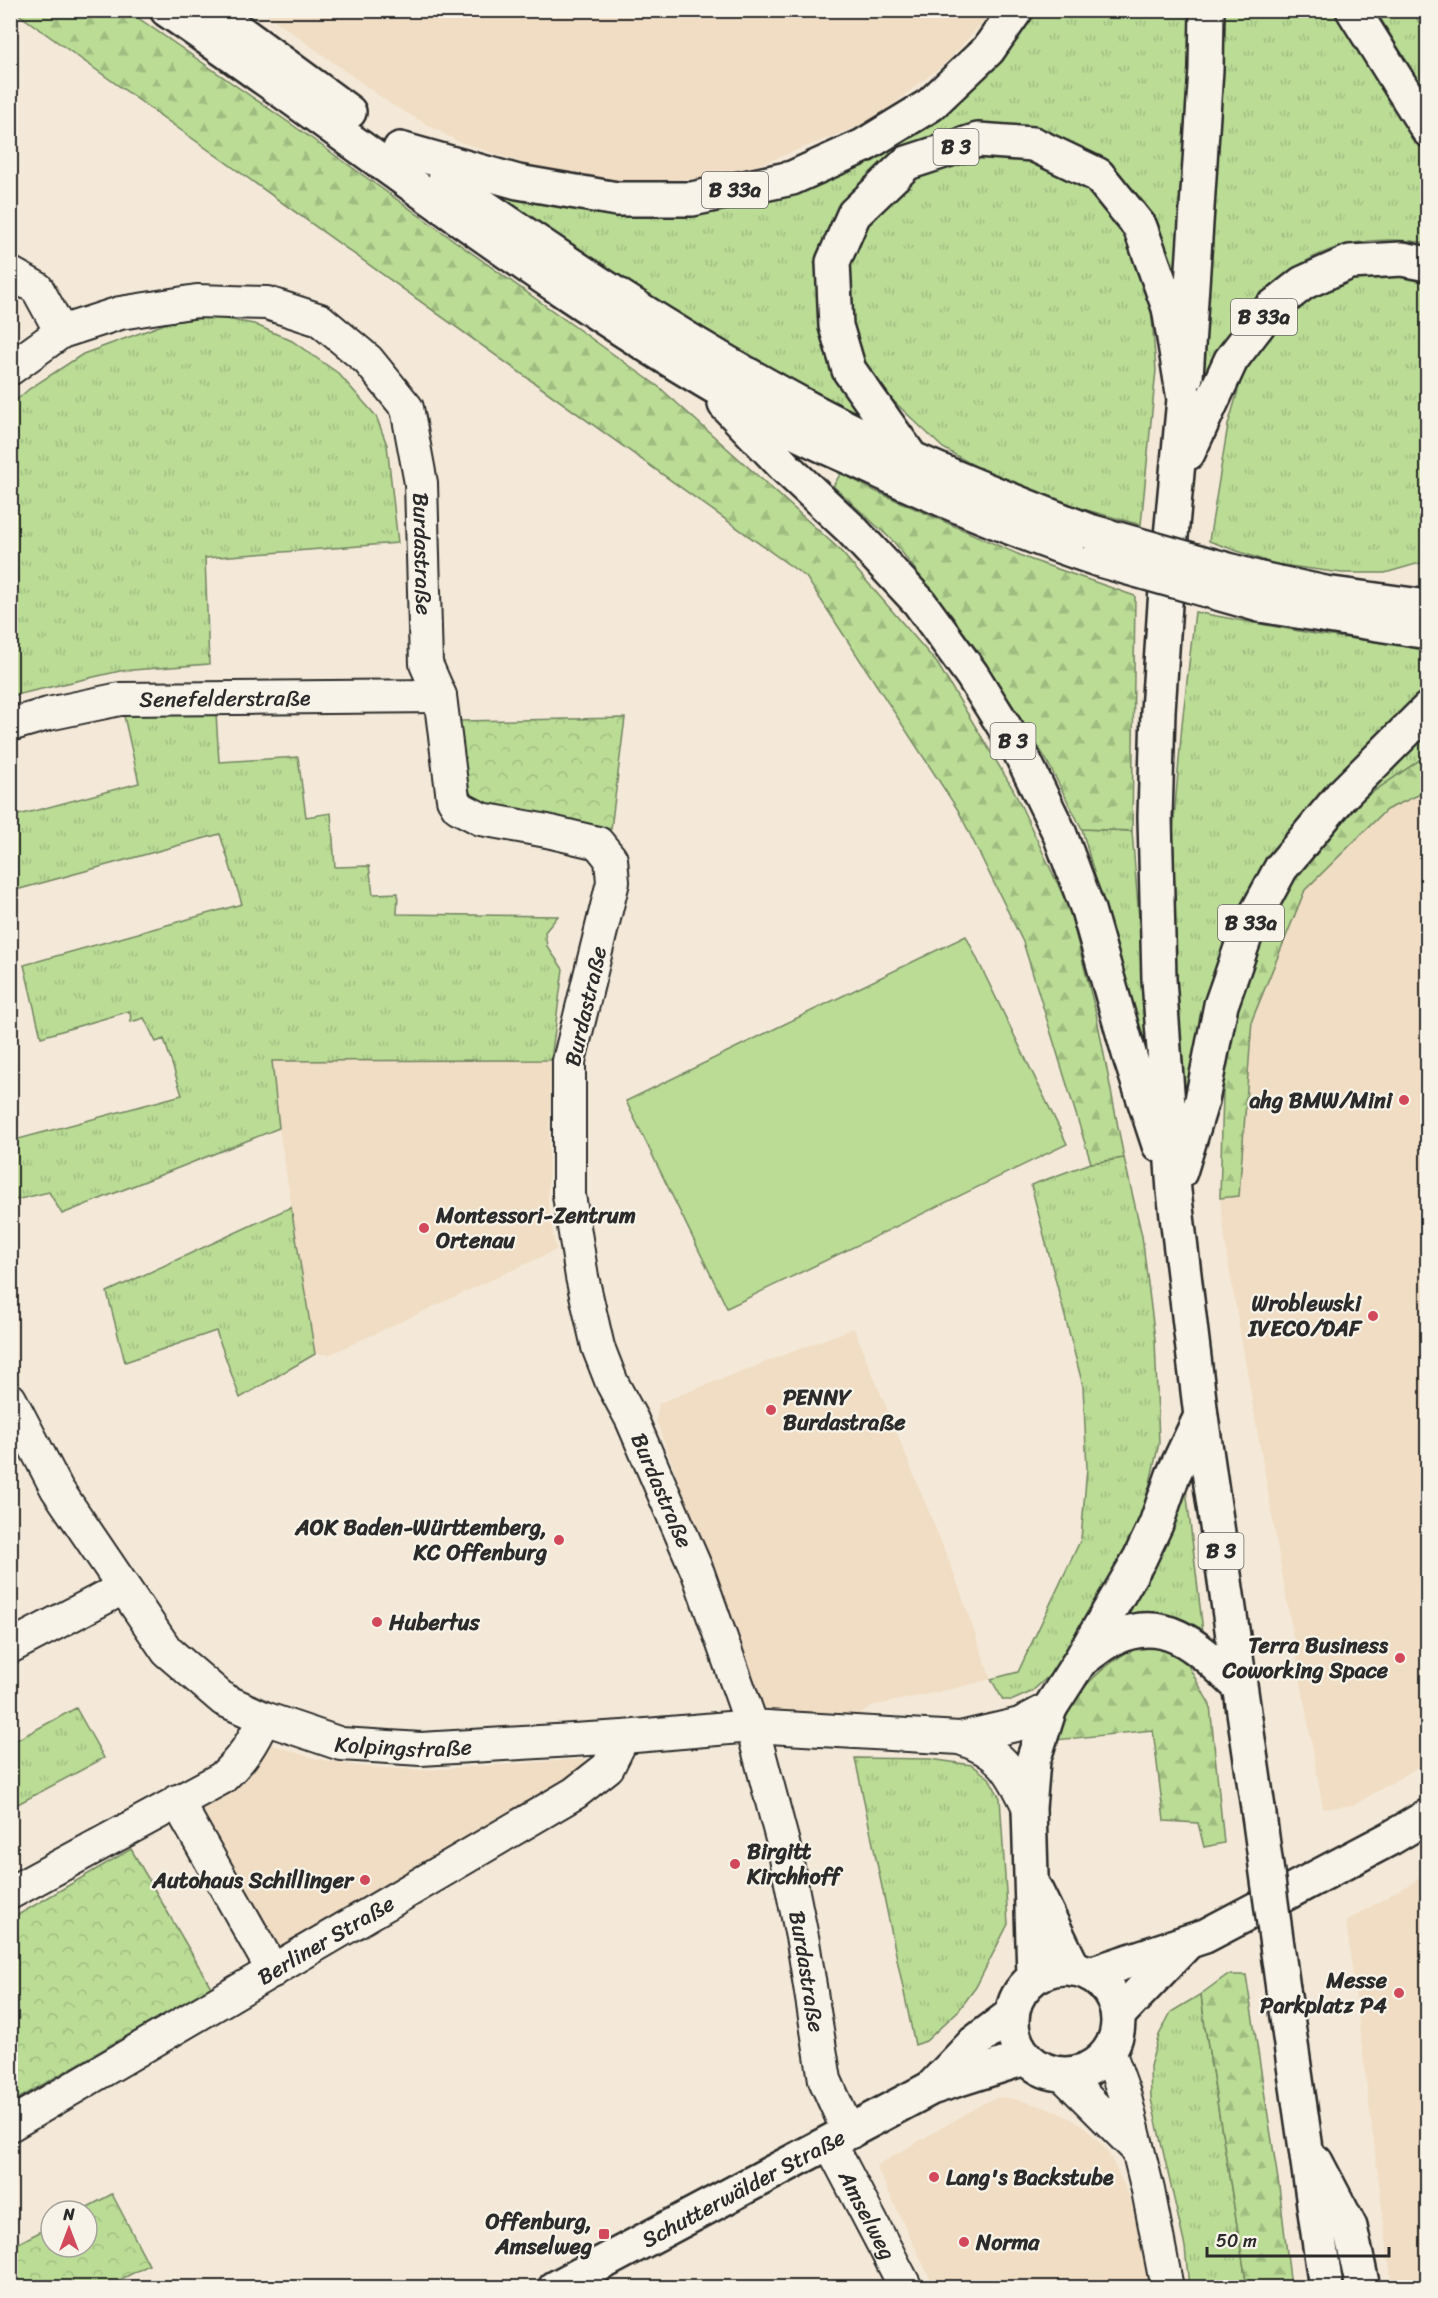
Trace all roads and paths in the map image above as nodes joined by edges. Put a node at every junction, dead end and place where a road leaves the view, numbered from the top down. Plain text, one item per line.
1 (167, 10) edge
2 (210, 10) edge
3 (1016, 10) edge
4 (1207, 10) edge
5 (1353, 10) edge
6 (1428, 130) edge
7 (400, 149) junction
8 (1428, 264) edge
9 (10, 273) edge
10 (61, 332) junction
11 (10, 369) edge
12 (701, 379) junction
13 (1184, 399) junction
14 (912, 459) junction
15 (1177, 476) junction
16 (1093, 545) junction
17 (1428, 590) edge
18 (1260, 592) junction
19 (1413, 605) edge
20 (1428, 632) edge
21 (440, 696) junction
22 (1428, 709) edge
23 (10, 725) edge
24 (1174, 1191) junction
25 (10, 1399) edge
26 (1201, 1416) junction
27 (123, 1588) junction
28 (10, 1647) edge
29 (1080, 1661) junction
30 (1240, 1687) junction
31 (1050, 1708) junction
32 (264, 1718) junction
33 (752, 1726) junction
34 (623, 1737) junction
35 (960, 1738) junction
36 (177, 1801) junction
37 (1029, 1808) junction
38 (1428, 1816) edge
39 (1032, 1883) junction
40 (10, 1893) edge
41 (1186, 1944) junction
42 (273, 1971) junction
43 (1082, 1971) junction
44 (1034, 1977) junction
45 (1011, 2015) junction
46 (1118, 2015) junction
47 (1109, 2051) junction
48 (1025, 2058) junction
49 (1063, 2075) junction
50 (931, 2088) junction
51 (10, 2125) edge
52 (1303, 2136) junction
53 (840, 2138) junction
54 (1138, 2150) junction
55 (555, 2288) edge
56 (906, 2288) edge
57 (1167, 2288) edge
58 (1326, 2288) edge
59 (1363, 2288) edge

1 - 12 main road, B 33a
2 - 7 main road, B 33a
3 - 7 main road, B 33a
4 - 13 main road, B 3
5 - 6 main road
7 - 14 main road, B 33a
8 - 15 main road, B 33a
9 - 10 street
10 - 11 street, Burdastraße
10 - 21 street, Burdastraße
12 - 16 main road, B 33a
12 - 24 main road, B 3
13 - 14 main road, B 3
13 - 15 main road, B 3
14 - 16 main road, B 33a
15 - 24 main road, B 3
16 - 18 main road, B 33a, bridge
17 - 19 main road, B 33a
18 - 19 main road, B 33a
18 - 20 main road, B 33a
21 - 23 street, Senefelderstraße
21 - 33 street, Burdastraße
22 - 24 main road, B 33a
24 - 26 main road, B 3
25 - 27 street, Kolpingstraße
26 - 29 main road
26 - 30 main road, B 3
27 - 28 street
27 - 32 street, Kolpingstraße
29 - 30 main road
29 - 31 main road
30 - 52 main road, B 3, bridge
31 - 35 street, Kolpingstraße
31 - 37 main road
32 - 34 street, Kolpingstraße
32 - 36 street
33 - 34 street, Kolpingstraße
33 - 35 street, Kolpingstraße
33 - 53 street, Burdastraße
34 - 42 street, Berliner Straße
35 - 37 street, Kolpingstraße
36 - 40 street
36 - 42 street
37 - 39 main road
38 - 41 main road
39 - 43 main road
39 - 44 main road
41 - 43 main road
41 - 46 main road
42 - 51 street, Berliner Straße
43 - 44 main road
43 - 46 main road
44 - 45 main road
45 - 48 main road
45 - 50 main road, Schutterwälder Straße
46 - 47 main road
47 - 49 main road
47 - 54 street
48 - 49 main road
48 - 50 main road, Schutterwälder Straße
49 - 54 street
50 - 53 main road, Schutterwälder Straße
52 - 58 main road, B 3
52 - 59 main road
53 - 55 main road, Schutterwälder Straße
53 - 56 street, Amselweg
54 - 57 street

